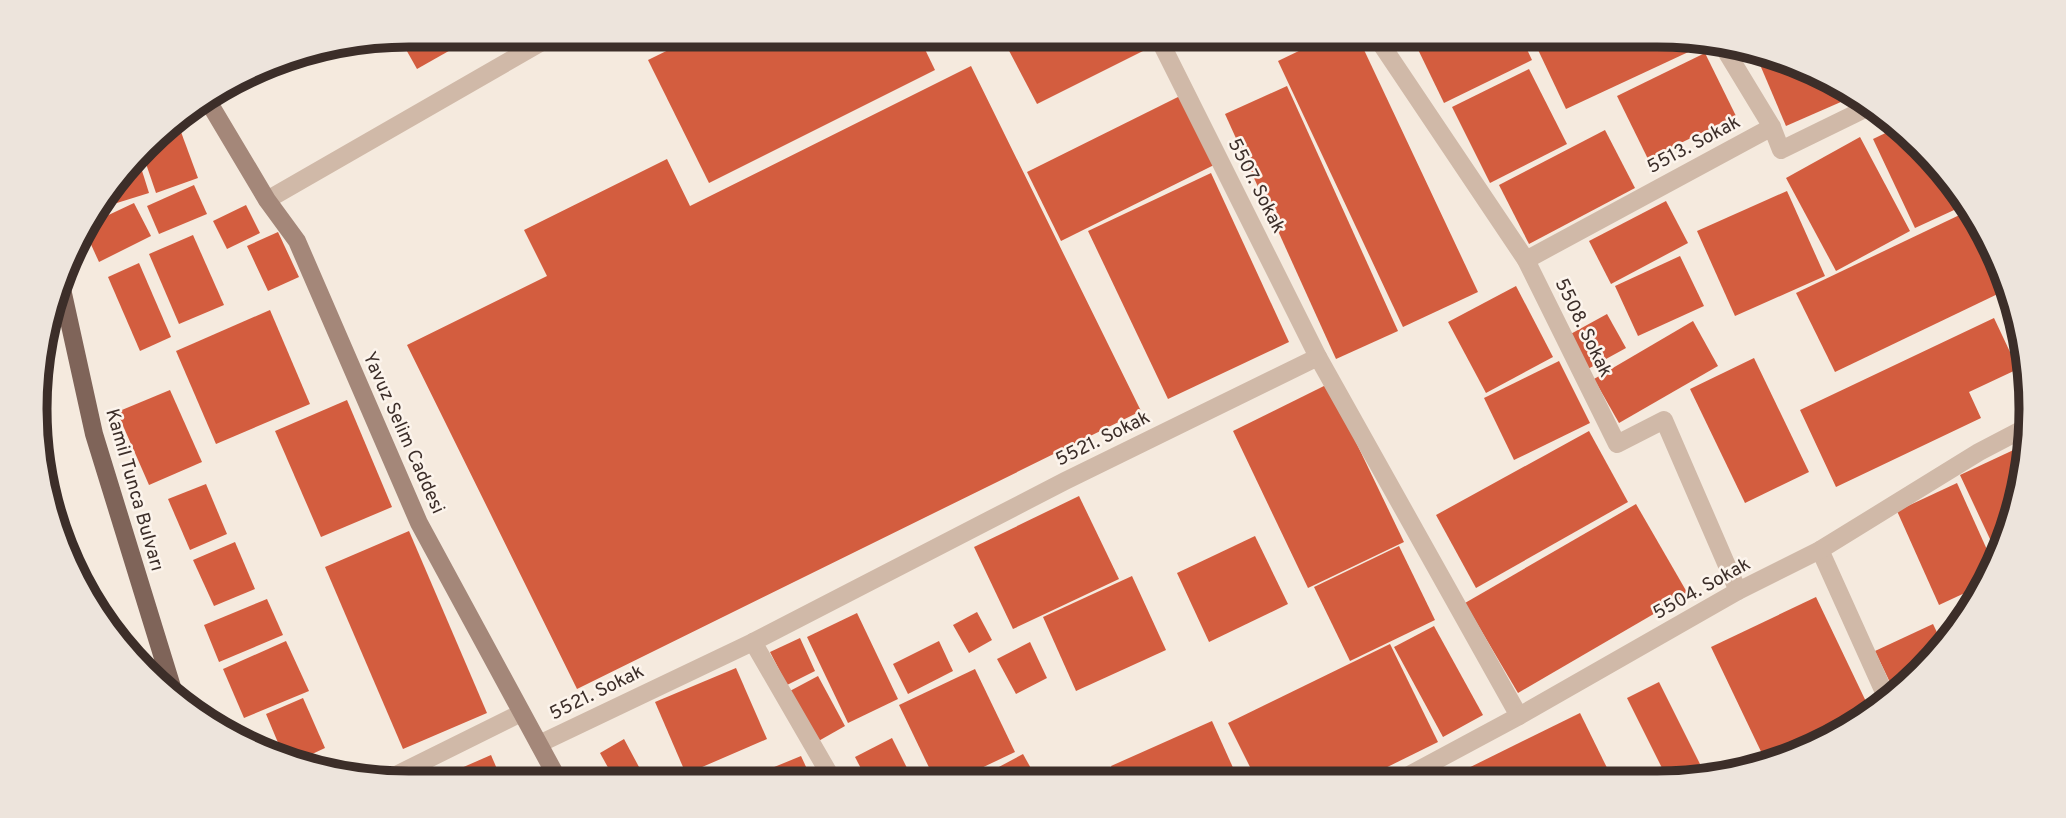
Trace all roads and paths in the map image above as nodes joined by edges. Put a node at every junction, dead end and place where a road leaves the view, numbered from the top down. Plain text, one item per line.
1 (533, 47) edge
2 (1163, 47) edge
3 (1383, 47) edge
4 (1728, 54) edge
5 (211, 106) edge
6 (1862, 111) edge
7 (1772, 127) junction
8 (267, 200) junction
9 (1526, 260) junction
10 (64, 299) edge
11 (1318, 357) junction
12 (2018, 432) edge
13 (1820, 551) junction
14 (1738, 591) junction
15 (752, 642) junction
16 (170, 681) edge
17 (1883, 691) edge
18 (521, 713) junction
19 (1519, 716) junction
20 (539, 744) junction
21 (405, 771) edge
22 (554, 771) edge
23 (828, 771) edge
24 (1415, 771) edge

1 - 8 street
2 - 11 street, 5507. Sokak
3 - 9 street, 5508. Sokak
4 - 7 street
5 - 8 street, Yavuz Selim Caddesi
6 - 7 street, 5513. Sokak
7 - 9 street, 5513. Sokak
8 - 18 street, Yavuz Selim Caddesi
9 - 14 street, 5508. Sokak
10 - 16 main road, Kamil Tunca Bulvarı
11 - 15 street, 5521. Sokak
11 - 19 street
12 - 13 street, 5504. Sokak
13 - 14 street, 5504. Sokak
13 - 17 street
14 - 19 street, 5504. Sokak
15 - 20 street, 5521. Sokak
15 - 23 street
18 - 20 street, Yavuz Selim Caddesi
18 - 21 street
19 - 24 street, 5504. Sokak
20 - 22 street, Yavuz Selim Caddesi

